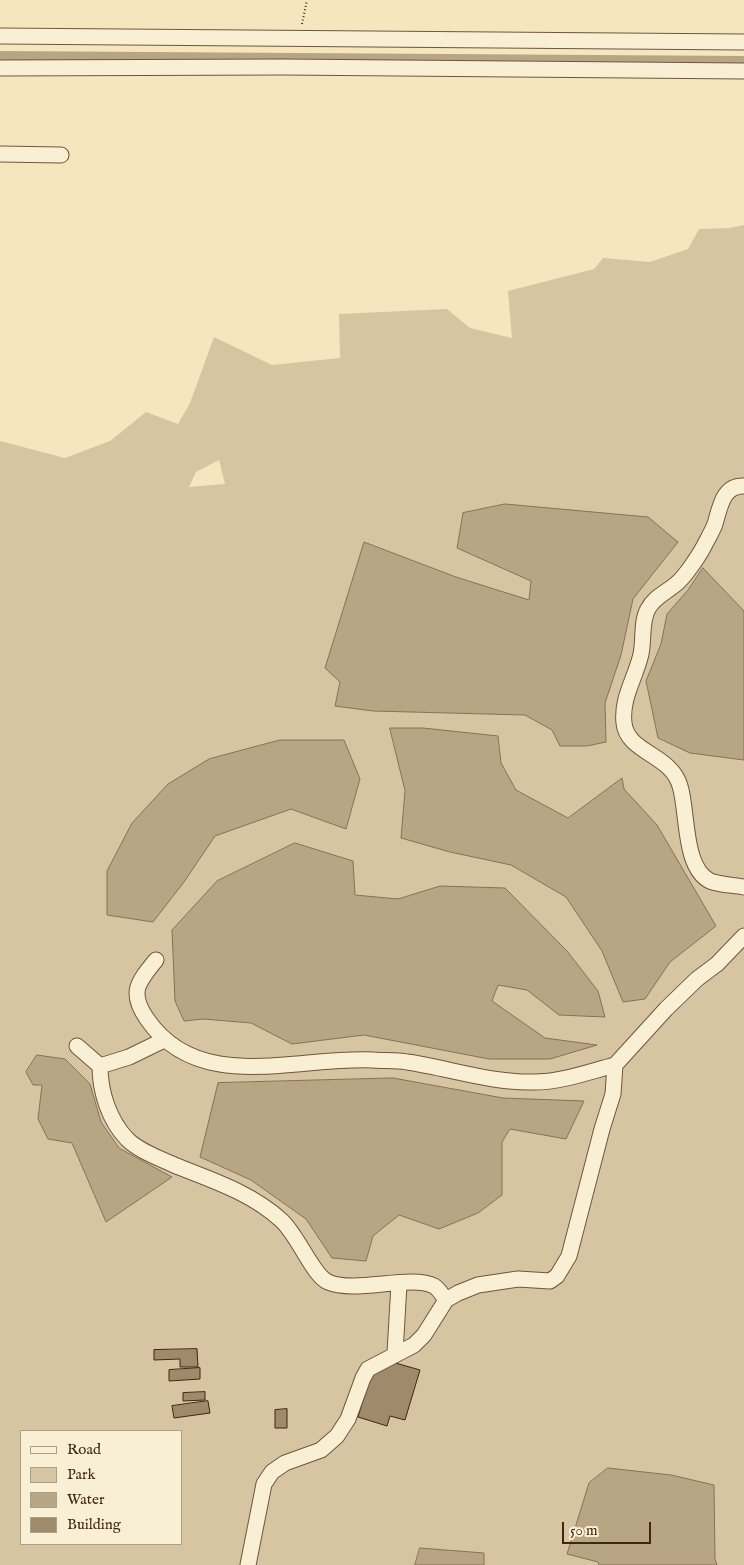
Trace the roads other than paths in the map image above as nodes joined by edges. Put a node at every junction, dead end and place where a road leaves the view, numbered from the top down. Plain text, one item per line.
1 (0, 36) edge
2 (744, 42) edge
3 (283, 43) junction
4 (283, 65) junction
5 (0, 68) edge
6 (744, 71) edge
7 (0, 154) edge
8 (61, 155) dead end
9 (744, 486) edge
10 (744, 887) edge
11 (744, 936) edge
12 (156, 960) dead end
13 (164, 1040) junction
14 (77, 1046) dead end
15 (615, 1065) junction
16 (100, 1066) junction
17 (399, 1284) junction
18 (446, 1300) junction
19 (395, 1353) junction
20 (248, 1565) edge

1 - 3 street
2 - 3 street
3 - 4 street
4 - 5 street
4 - 6 street
7 - 8 street
9 - 10 street
11 - 15 street
12 - 13 street
13 - 15 street
13 - 16 street
14 - 16 street
15 - 18 street
16 - 17 street
17 - 18 street
17 - 19 street
18 - 19 street
19 - 20 street

